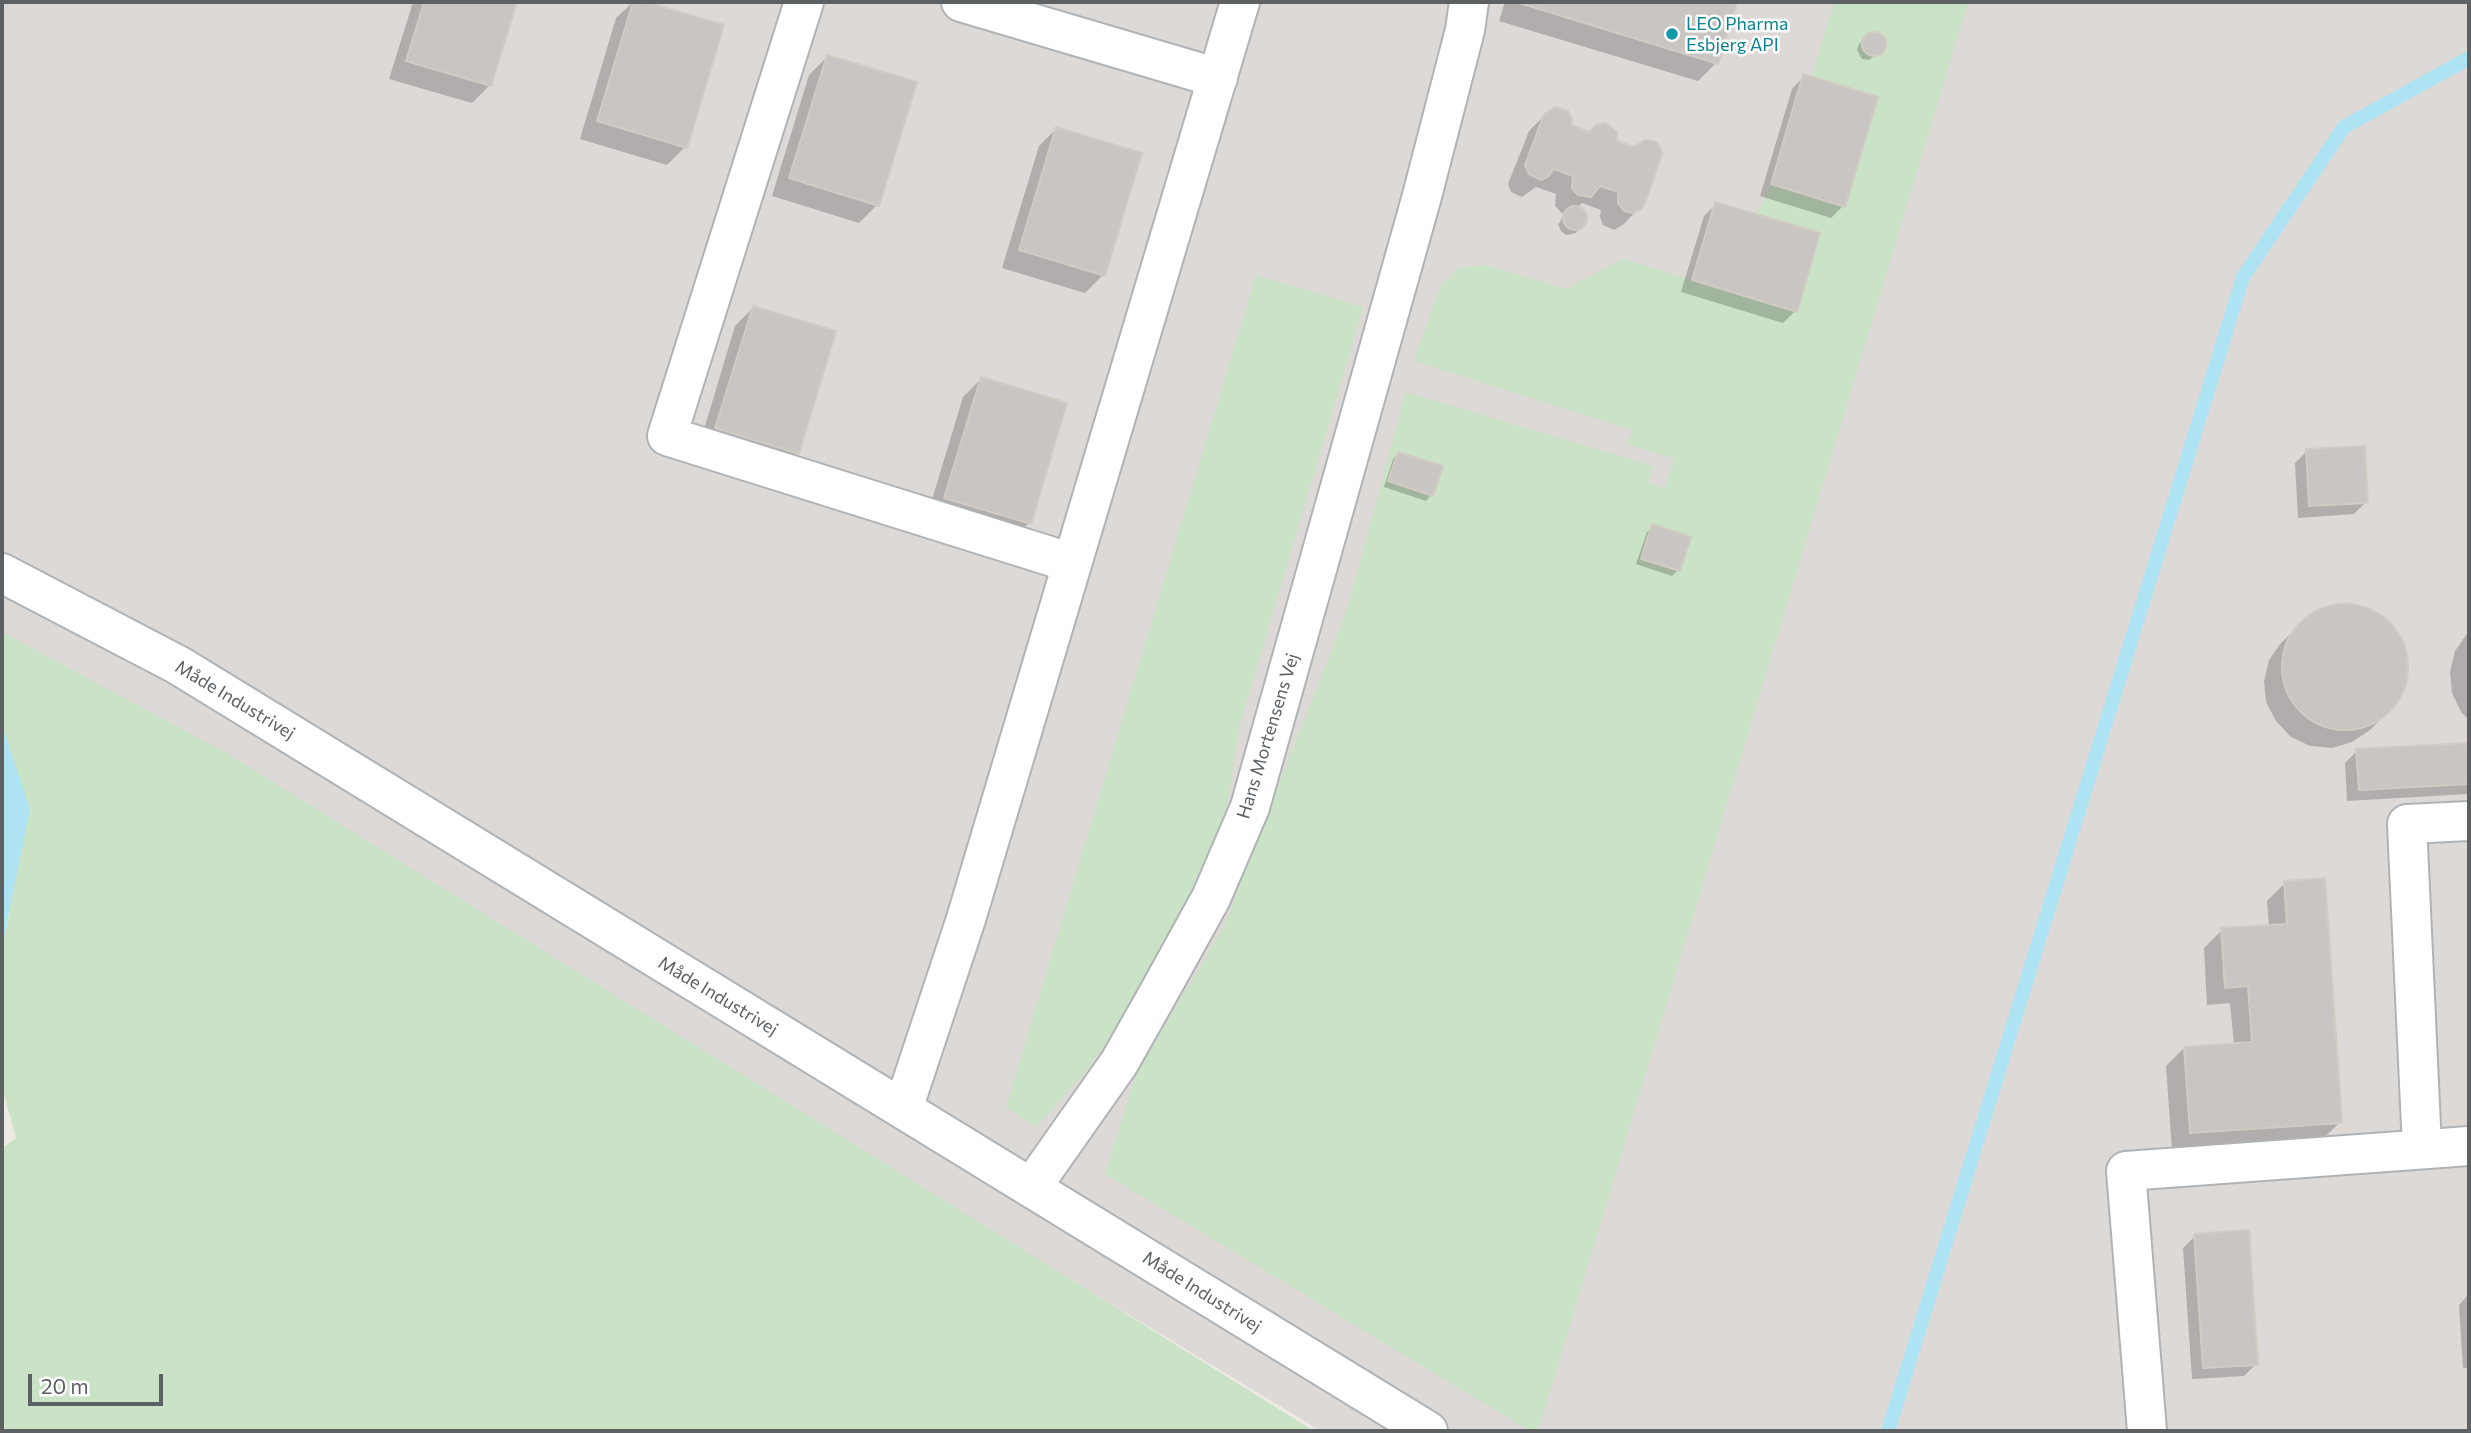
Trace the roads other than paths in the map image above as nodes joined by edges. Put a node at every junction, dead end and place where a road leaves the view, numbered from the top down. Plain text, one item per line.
1 (804, 2) edge
2 (961, 2) edge
3 (1240, 2) edge
4 (1469, 2) edge
5 (1217, 78) junction
6 (1072, 564) junction
7 (2, 573) edge
8 (2469, 821) edge
9 (904, 1109) junction
10 (2469, 1146) edge
11 (2422, 1148) junction
12 (1031, 1188) junction
13 (1428, 1431) edge
14 (2147, 1431) edge

1 - 6 street
2 - 5 street
3 - 5 street
4 - 12 street, Hans Mortensens Vej
5 - 6 street
6 - 9 street
7 - 9 street, Måde Industrivej
8 - 11 street
9 - 12 street, Måde Industrivej
10 - 11 street
11 - 14 street
12 - 13 street, Måde Industrivej

